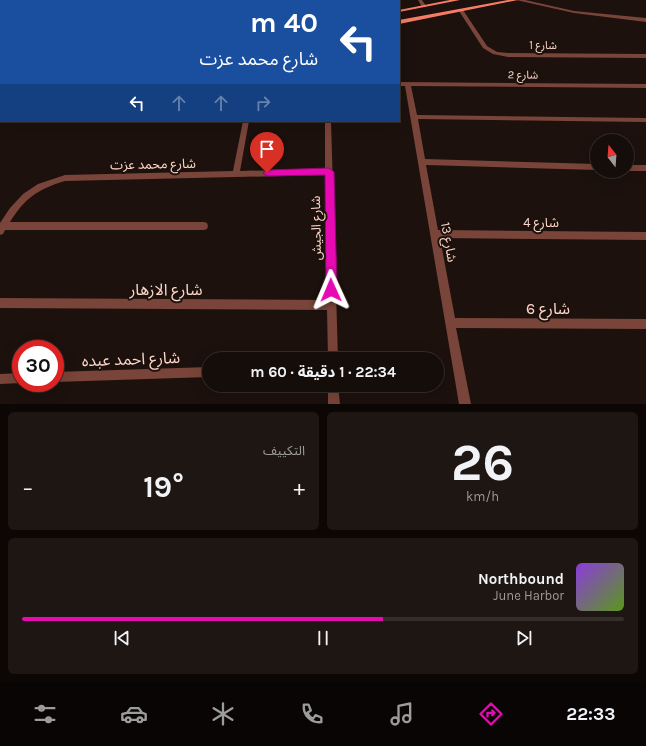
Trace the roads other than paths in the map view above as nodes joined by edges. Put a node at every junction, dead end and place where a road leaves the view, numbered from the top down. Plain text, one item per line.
1 (420, 0) edge
2 (458, 0) edge
3 (517, 0) edge
4 (424, 6) junction
5 (400, 11) edge
6 (461, 11) junction
7 (646, 20) edge
8 (400, 22) edge
9 (646, 56) edge
10 (404, 84) edge
11 (646, 86) edge
12 (414, 117) junction
13 (646, 120) edge
14 (246, 122) edge
15 (328, 122) edge
16 (422, 162) junction
17 (590, 167) edge
18 (634, 168) edge
19 (646, 168) edge
20 (329, 172) junction
21 (236, 174) junction
22 (204, 226) dead end
23 (1, 229) edge
24 (435, 234) junction
25 (646, 236) edge
26 (0, 303) edge
27 (332, 305) junction
28 (450, 322) junction
29 (646, 324) edge
30 (332, 352) edge
31 (202, 372) edge
32 (64, 377) edge
33 (12, 378) edge
34 (0, 379) edge
35 (333, 392) edge
36 (334, 404) edge
37 (465, 404) edge

1 - 4 street
2 - 4 main road
3 - 6 main road
3 - 7 street
4 - 5 main road
6 - 8 main road
6 - 9 street, شارع 1
10 - 11 street, شارع 2
10 - 12 street, شارع 13
12 - 13 street
12 - 16 street, شارع 13
14 - 21 street
15 - 20 street, شارع الجيش
16 - 17 street
16 - 24 street, شارع 13
18 - 19 street
20 - 21 street, شارع محمد عزت
20 - 27 street, شارع الجيش
21 - 23 street, شارع محمد عزت
22 - 23 street
24 - 25 street, شارع 4
24 - 28 street, شارع 13
26 - 27 street, شارع الازهار
27 - 30 street, شارع الجيش
28 - 29 street, شارع 6
28 - 37 street, شارع 13
31 - 32 street, شارع احمد عبده
33 - 34 street
35 - 36 street

